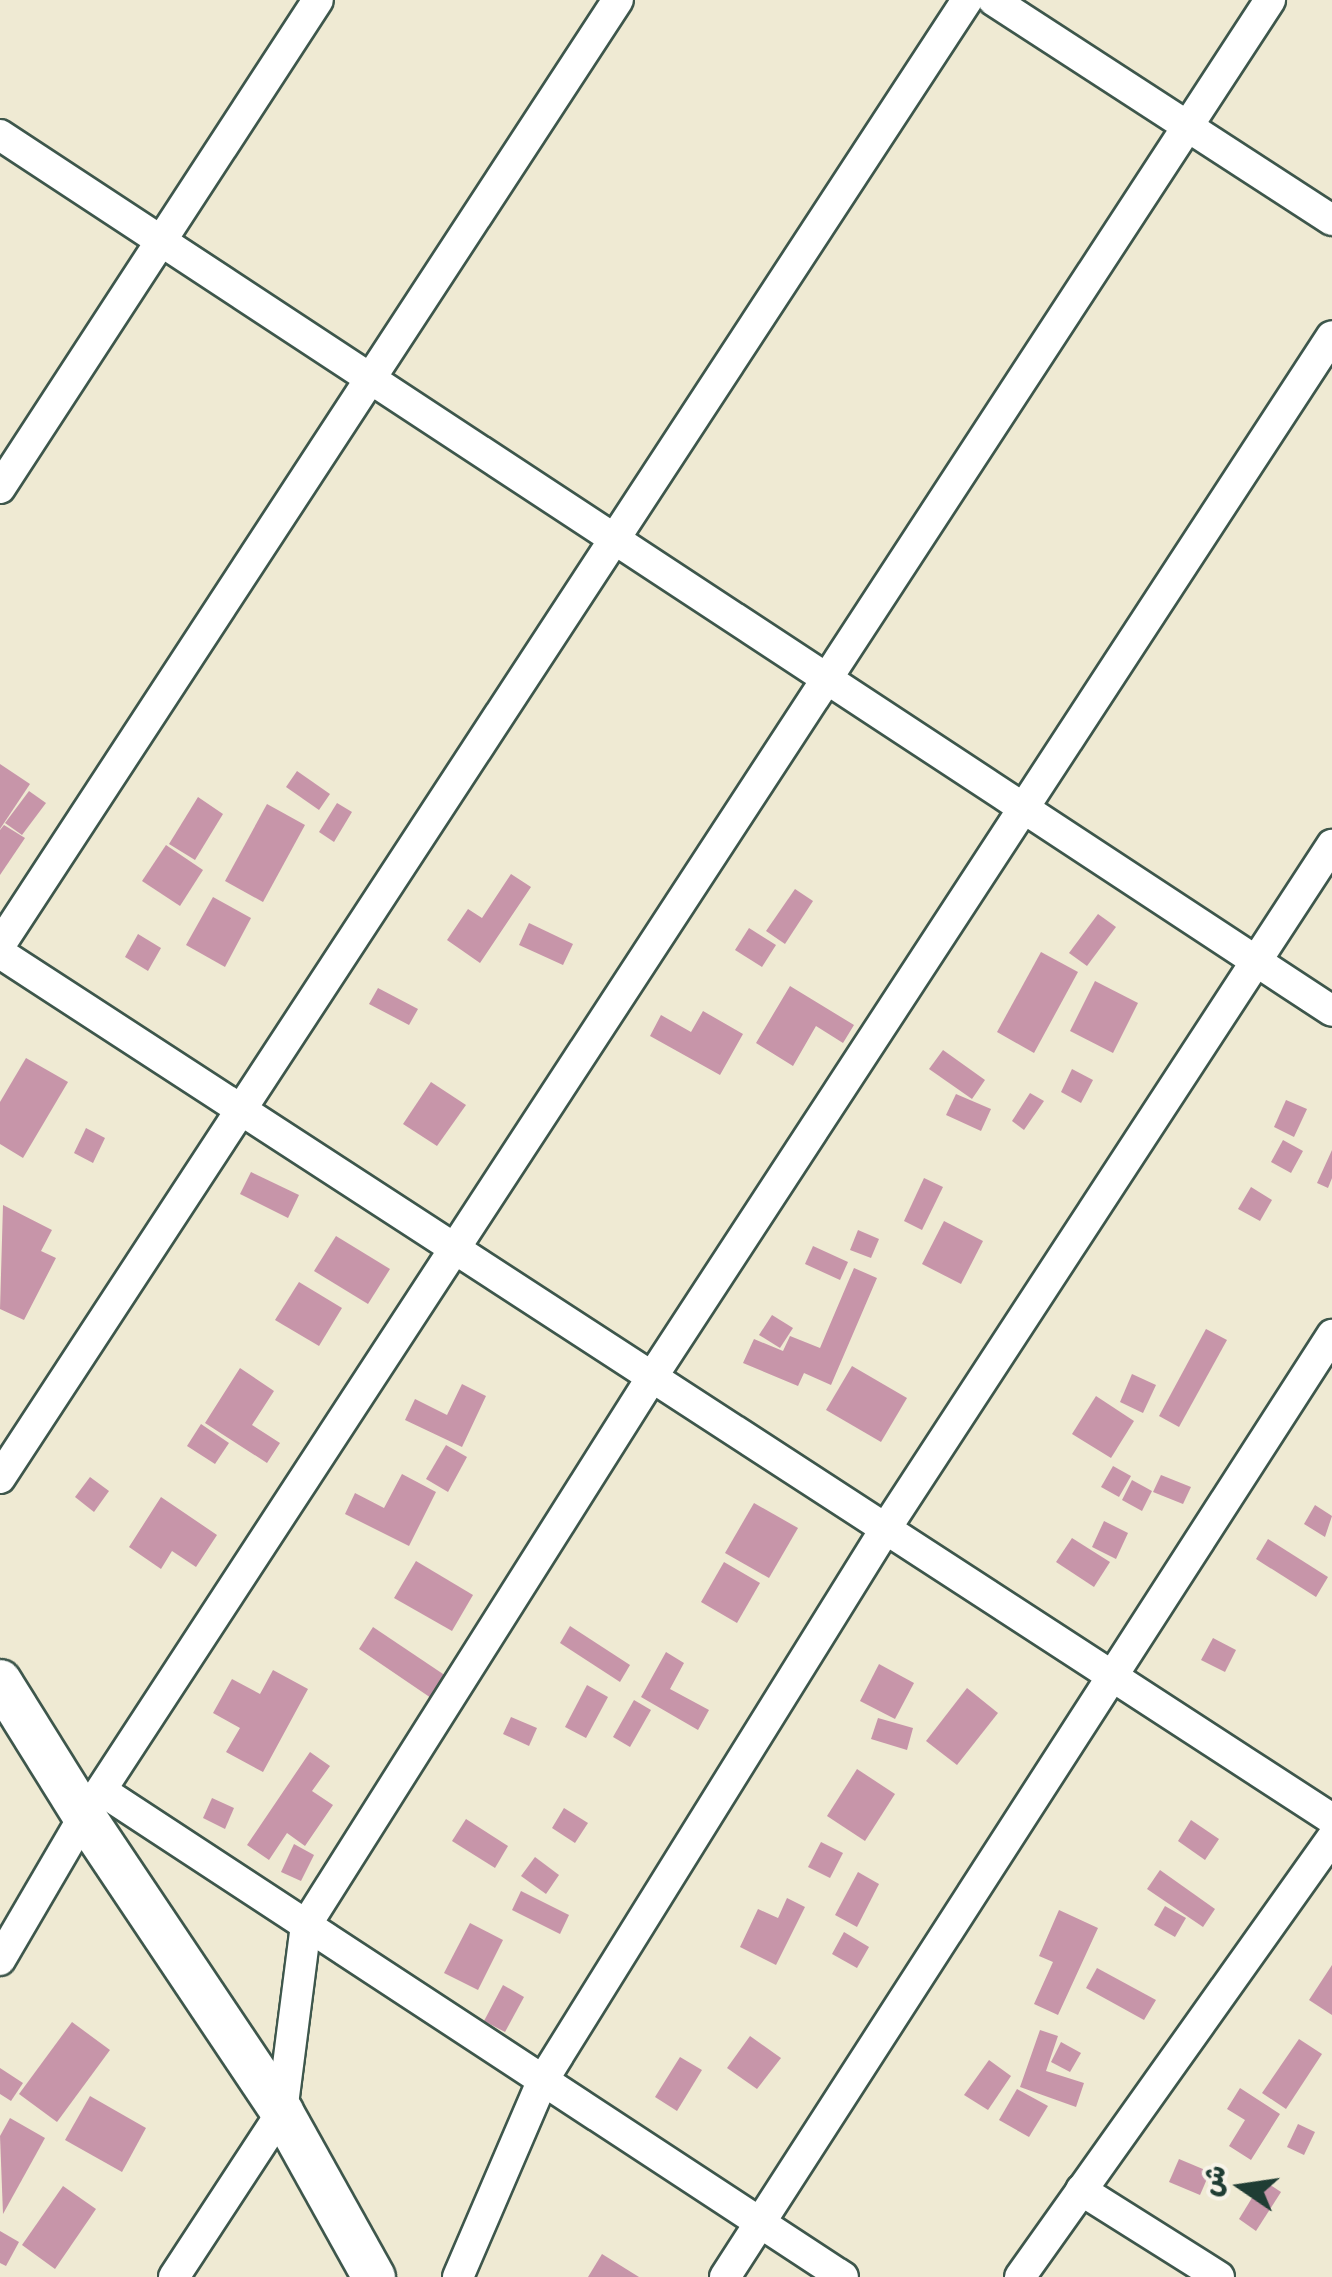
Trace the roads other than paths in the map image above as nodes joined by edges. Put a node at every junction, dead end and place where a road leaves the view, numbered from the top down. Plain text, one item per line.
1 (318, 0) edge
2 (618, 0) edge
3 (967, 0) edge
4 (994, 0) edge
5 (1270, 0) edge
6 (1188, 126) junction
7 (0, 136) edge
8 (1332, 220) edge
9 (161, 241) junction
10 (1332, 336) edge
11 (370, 379) junction
12 (0, 488) edge
13 (615, 540) junction
14 (826, 678) junction
15 (1024, 809) junction
16 (1332, 845) edge
17 (0, 945) edge
18 (0, 953) edge
19 (1256, 962) junction
20 (1332, 1012) edge
21 (242, 1110) junction
22 (454, 1248) junction
23 (1332, 1334) edge
24 (652, 1377) junction
25 (0, 1478) edge
26 (886, 1528) junction
27 (1110, 1674) junction
28 (0, 1681) edge
29 (93, 1804) junction
30 (1332, 1819) edge
31 (1332, 1838) edge
32 (306, 1925) junction
33 (0, 1960) edge
34 (543, 2080) junction
35 (282, 2112) junction
36 (1082, 2190) junction
37 (761, 2224) junction
38 (174, 2277) edge
39 (374, 2277) edge
40 (458, 2277) edge
41 (726, 2277) edge
42 (843, 2277) edge
43 (1020, 2277) edge
44 (1219, 2277) edge

1 - 9 street
2 - 11 street
3 - 13 street
4 - 6 street
5 - 6 street
6 - 8 street
6 - 14 street
7 - 9 street
9 - 11 street
9 - 12 street
10 - 15 street
11 - 13 street
11 - 17 street
13 - 14 street
13 - 21 street
14 - 15 street
14 - 22 street
15 - 19 street
15 - 24 street
16 - 19 street
18 - 21 street
19 - 20 street
19 - 26 street
21 - 22 street
21 - 25 street
22 - 24 street
22 - 29 street
23 - 27 street
24 - 26 street
24 - 32 street
26 - 27 street
26 - 34 street
27 - 30 street
27 - 37 street
28 - 29 street
29 - 32 street
29 - 33 street
29 - 35 street
31 - 36 street
32 - 34 street
32 - 35 street
34 - 37 street
34 - 40 street
35 - 38 street
35 - 39 street
36 - 43 street
36 - 44 street
37 - 41 street
37 - 42 street

